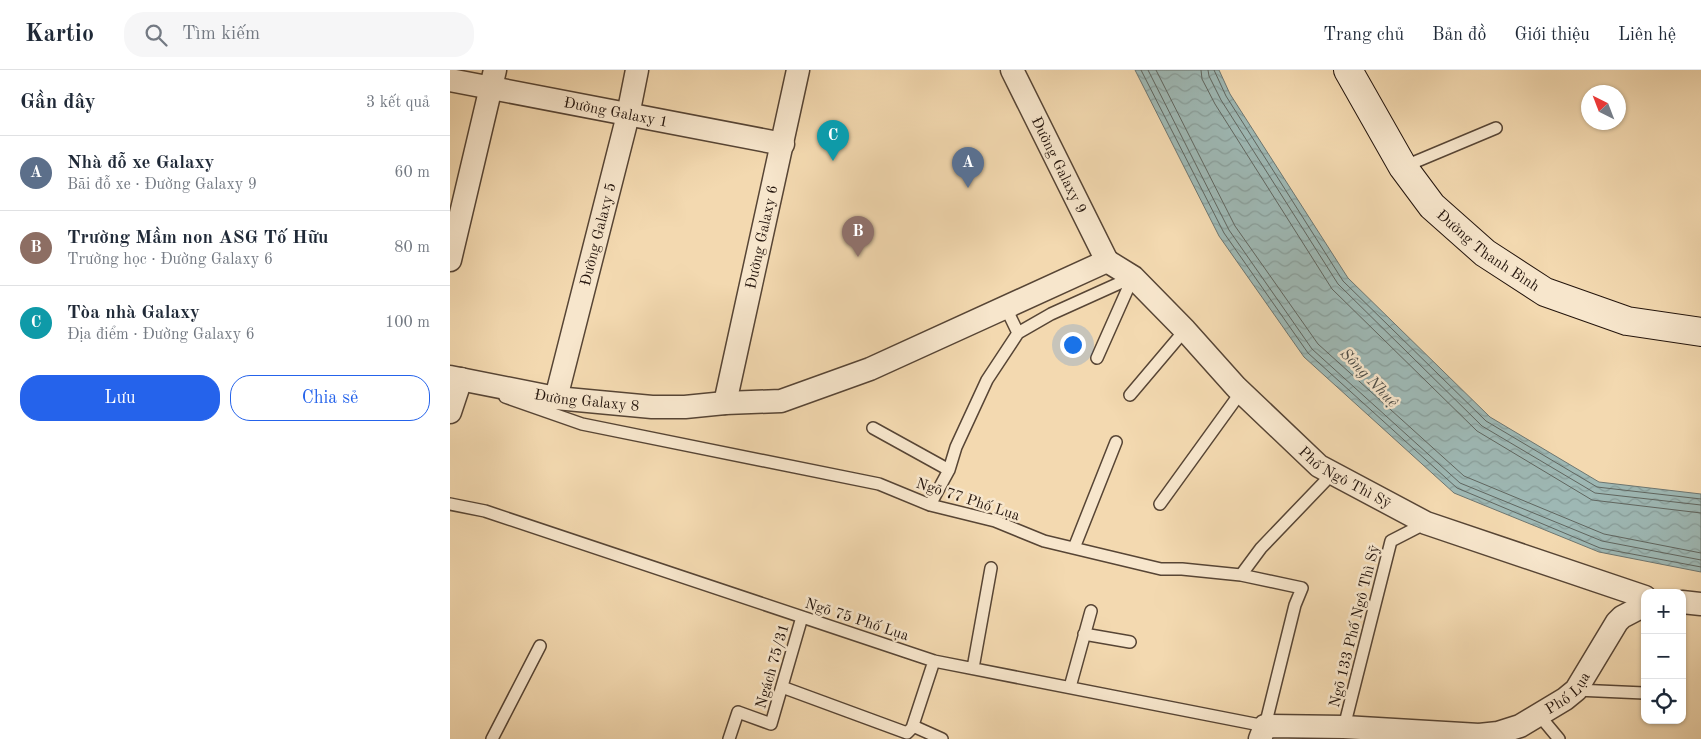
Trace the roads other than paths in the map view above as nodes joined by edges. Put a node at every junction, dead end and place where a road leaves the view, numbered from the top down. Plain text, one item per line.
1 (637, 70) edge
2 (798, 70) edge
3 (1012, 70) edge
4 (1350, 71) edge
5 (493, 79) edge
6 (450, 80) edge
7 (628, 115) junction
8 (1496, 128) dead end
9 (783, 144) junction
10 (1403, 168) junction
11 (450, 260) edge
12 (1107, 261) junction
13 (1133, 277) junction
14 (1006, 308) junction
15 (1185, 330) junction
16 (1018, 332) junction
17 (1701, 332) edge
18 (1097, 358) dead end
19 (456, 378) edge
20 (1241, 392) junction
21 (1130, 395) dead end
22 (556, 398) junction
23 (725, 403) junction
24 (450, 412) edge
25 (873, 428) dead end
26 (1116, 442) dead end
27 (949, 470) junction
28 (1332, 474) junction
29 (450, 504) edge
30 (1160, 504) dead end
31 (930, 505) junction
32 (1426, 523) junction
33 (1074, 548) junction
34 (991, 568) dead end
35 (1241, 575) junction
36 (1641, 596) edge
37 (1686, 602) edge
38 (1701, 604) edge
39 (1641, 608) edge
40 (1091, 611) dead end
41 (802, 616) junction
42 (1084, 634) junction
43 (1130, 642) dead end
44 (540, 646) dead end
45 (934, 661) junction
46 (973, 668) junction
47 (782, 687) junction
48 (1070, 687) junction
49 (1576, 690) junction
50 (1641, 693) edge
51 (1539, 716) junction
52 (1344, 727) junction
53 (909, 732) edge
54 (1263, 732) edge
55 (1479, 737) edge
56 (492, 739) edge
57 (729, 739) edge
58 (942, 739) edge
59 (1559, 739) edge

1 - 7 street, Đường Galaxy 5
2 - 9 street, Đường Galaxy 6
3 - 12 street, Đường Galaxy 9
4 - 10 street, Đường Thanh Bình
5 - 6 street, Đường Galaxy 1
5 - 7 street, Đường Galaxy 1
5 - 11 street
7 - 9 street, Đường Galaxy 1
7 - 22 street, Đường Galaxy 5
8 - 10 lane
9 - 23 street, Đường Galaxy 6
10 - 17 street, Đường Thanh Bình
12 - 13 street, Phố Ngô Thì Sỹ
12 - 14 street, Đường Galaxy 8
13 - 15 street, Phố Ngô Thì Sỹ
13 - 16 lane
13 - 18 lane
14 - 16 lane
14 - 23 street, Đường Galaxy 8
15 - 20 street, Phố Ngô Thì Sỹ
15 - 21 lane
16 - 27 lane
19 - 22 street, Đường Galaxy 8
19 - 24 street
19 - 31 lane, Ngõ 77 Phố Lụa
20 - 28 street, Phố Ngô Thì Sỹ
20 - 30 lane
22 - 23 street, Đường Galaxy 8
25 - 27 lane
26 - 33 lane
27 - 31 lane
28 - 32 street, Phố Ngô Thì Sỹ
28 - 35 lane
29 - 41 lane, Ngõ 75 Phố Lụa
31 - 33 lane, Ngõ 77 Phố Lụa
32 - 36 street, Phố Ngô Thì Sỹ
32 - 52 lane, Ngõ 133 Phố Ngô Thì Sỹ
33 - 35 lane, Ngõ 77 Phố Lụa
34 - 46 lane
35 - 54 lane, Ngõ 77 Phố Lụa
37 - 38 street
39 - 49 street, Phố Lụa
40 - 42 lane
41 - 45 lane, Ngõ 75 Phố Lụa
41 - 47 lane, Ngách 75/31
42 - 43 lane
42 - 48 lane
44 - 56 lane
45 - 46 lane, Ngõ 75 Phố Lụa
45 - 53 lane
46 - 48 lane, Ngõ 75 Phố Lụa
47 - 53 lane
47 - 57 lane, Ngách 75/31
48 - 54 lane, Ngõ 75 Phố Lụa
49 - 50 lane
49 - 51 street, Phố Lụa
51 - 55 street, Phố Lụa
51 - 59 lane
52 - 54 street, Phố Lụa
52 - 55 street, Phố Lụa
53 - 58 lane

